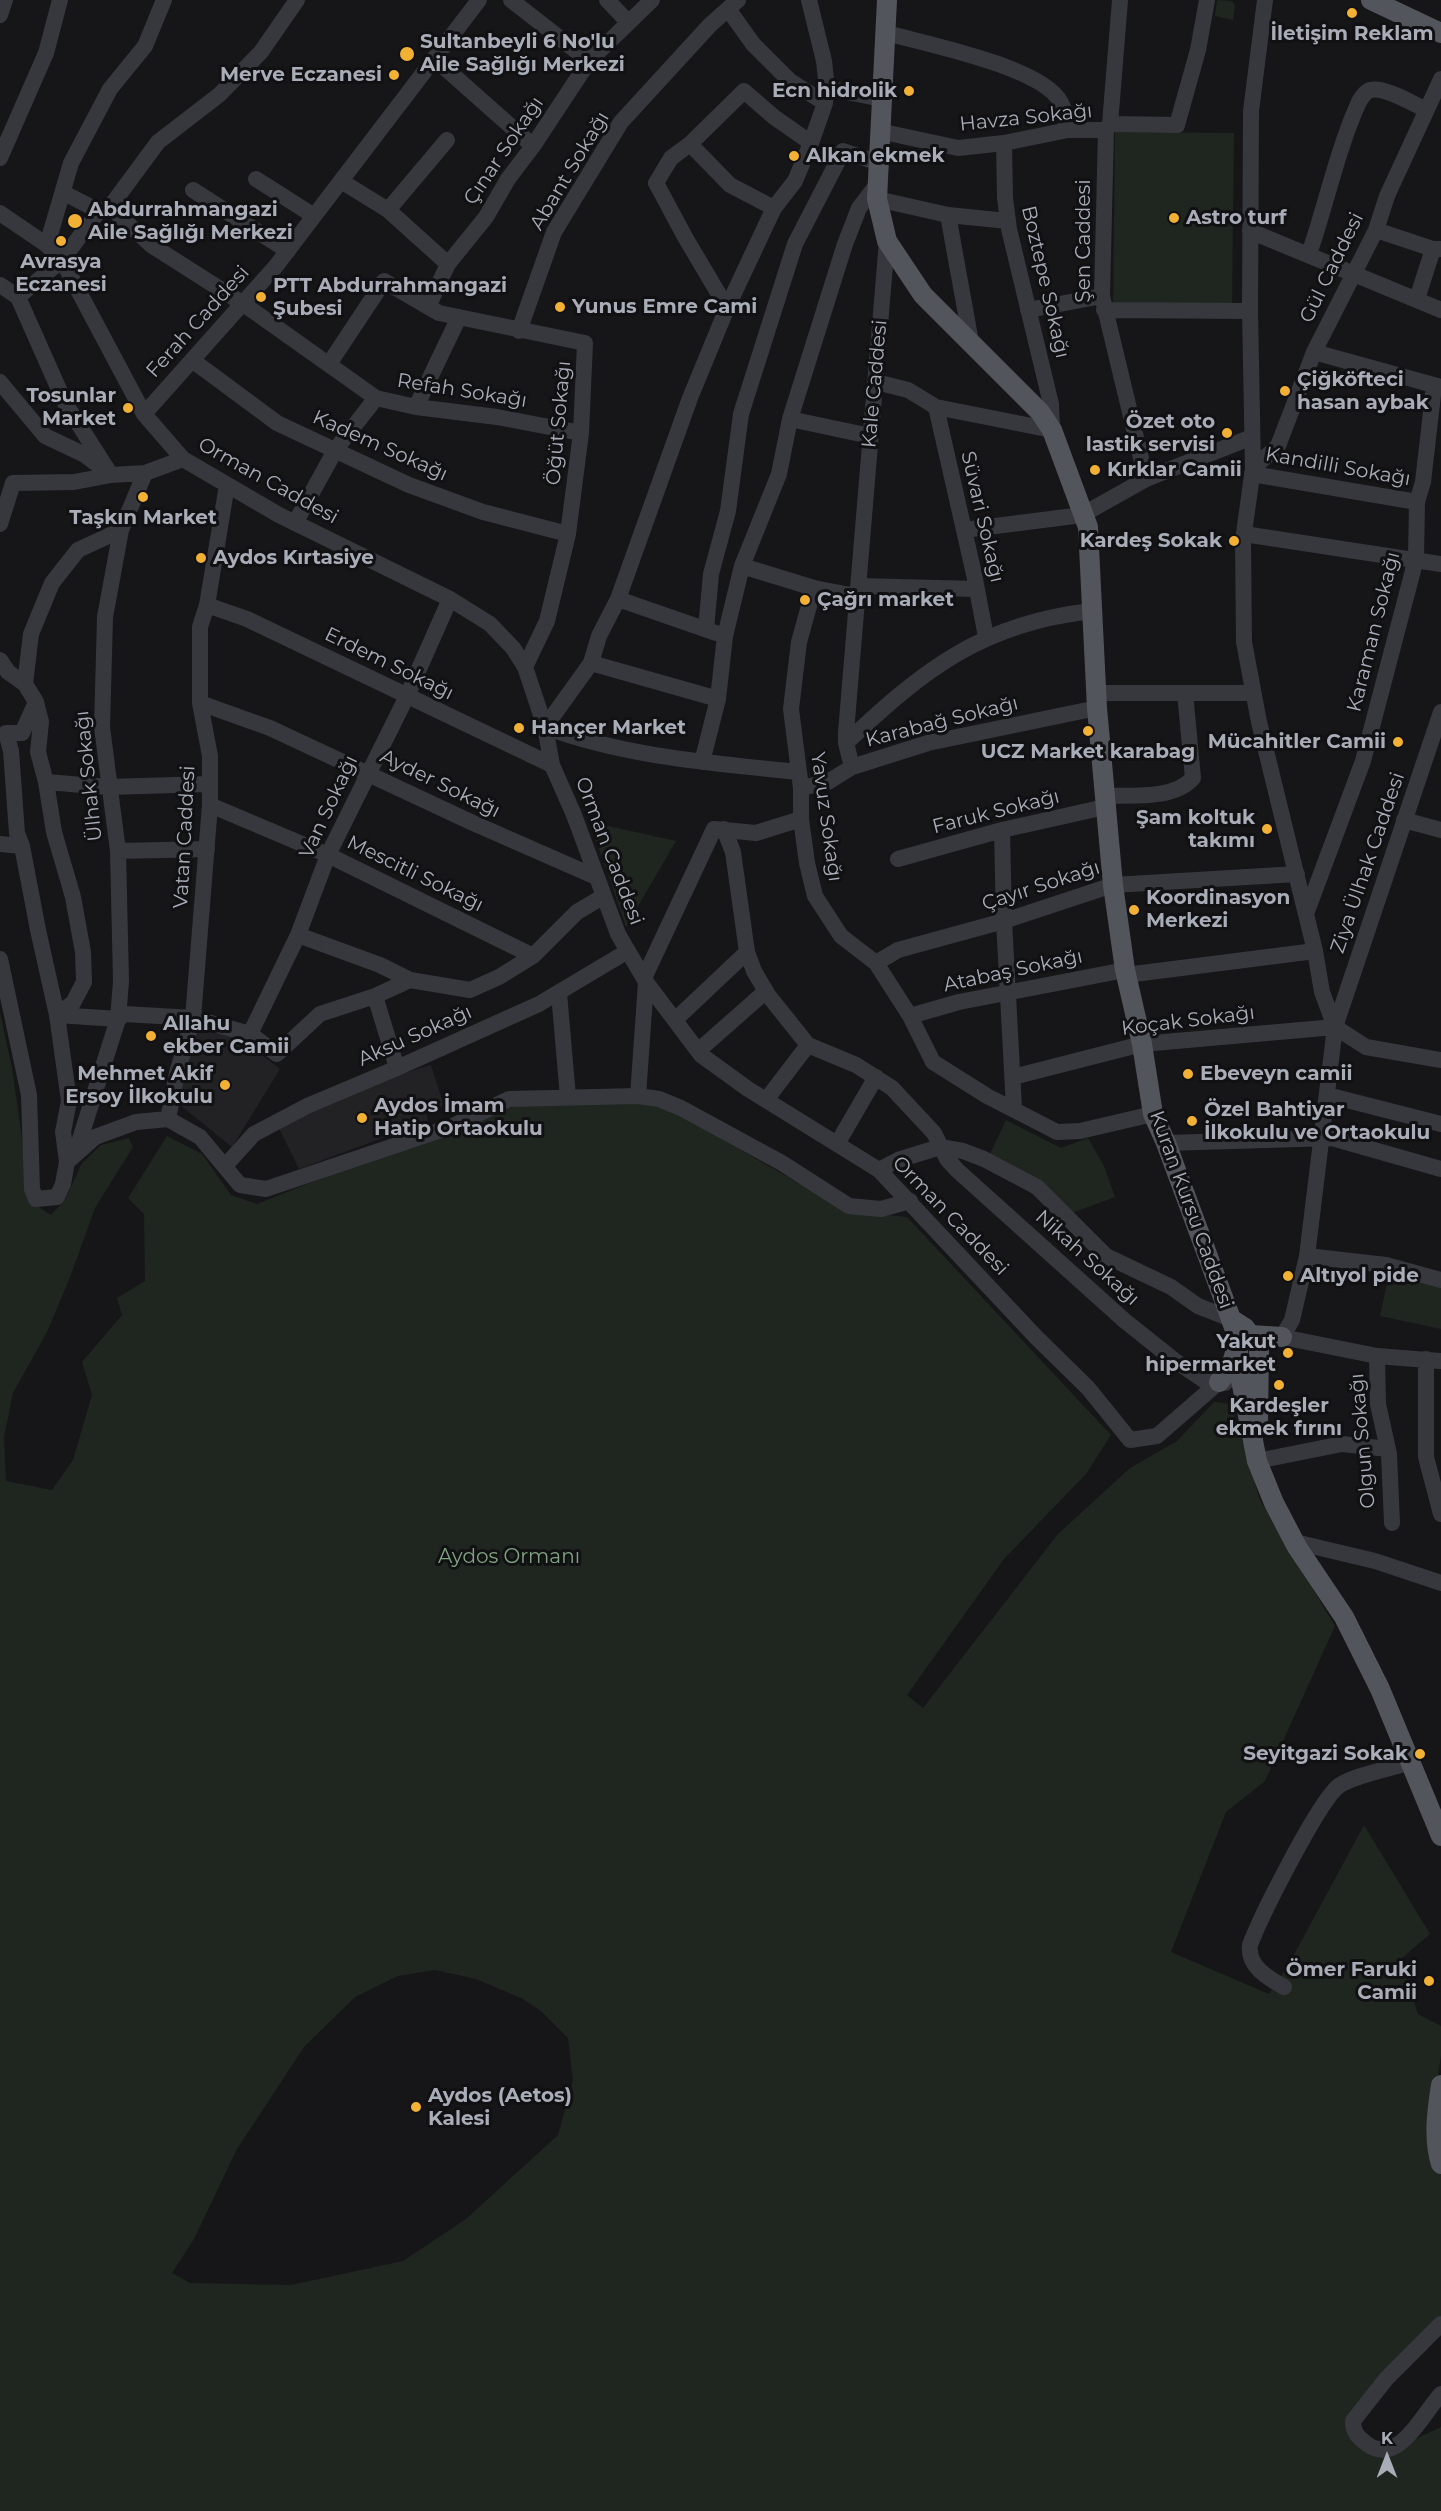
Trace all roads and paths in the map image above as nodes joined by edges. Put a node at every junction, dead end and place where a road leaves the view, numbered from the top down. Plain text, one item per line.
1 (5, 0) edge
2 (60, 0) edge
3 (164, 0) edge
4 (297, 0) edge
5 (479, 0) edge
6 (511, 0) edge
7 (607, 0) edge
8 (652, 0) edge
9 (809, 0) edge
10 (887, 0) edge
11 (1120, 0) edge
12 (1207, 0) edge
13 (1265, 0) edge
14 (1371, 0) edge
15 (1401, 0) edge
16 (733, 4) edge
17 (0, 15) edge
18 (1441, 19) edge
19 (628, 22) junction
20 (887, 33) junction
21 (1441, 33) edge
22 (436, 60) junction
23 (589, 61) junction
24 (1441, 79) edge
25 (826, 96) junction
26 (882, 99) junction
27 (1426, 110) junction
28 (1108, 127) junction
29 (1068, 130) junction
30 (879, 131) junction
31 (447, 140) dead end
32 (811, 143) junction
33 (1004, 143) junction
34 (690, 144) junction
35 (533, 146) junction
36 (0, 158) edge
37 (879, 163) junction
38 (256, 179) dead end
39 (341, 182) junction
40 (193, 190) dead end
41 (878, 191) junction
42 (64, 193) junction
43 (774, 208) junction
44 (105, 209) junction
45 (388, 210) junction
46 (0, 213) edge
47 (948, 215) junction
48 (314, 216) junction
49 (1008, 221) junction
50 (1376, 230) junction
51 (1251, 231) junction
52 (887, 241) junction
53 (47, 245) junction
54 (1437, 249) edge
55 (288, 251) junction
56 (1309, 254) junction
57 (62, 260) junction
58 (448, 264) junction
59 (1355, 272) junction
60 (0, 285) edge
61 (18, 297) junction
62 (1417, 299) junction
63 (242, 303) junction
64 (1103, 303) junction
65 (428, 307) junction
66 (727, 308) junction
67 (1028, 310) junction
68 (1441, 310) edge
69 (1250, 311) junction
70 (459, 317) junction
71 (519, 331) junction
72 (971, 342) junction
73 (1314, 352) junction
74 (192, 360) junction
75 (329, 364) junction
76 (0, 382) edge
77 (876, 382) junction
78 (1438, 387) edge
79 (376, 398) junction
80 (936, 407) junction
81 (416, 408) junction
82 (144, 414) junction
83 (790, 419) junction
84 (1052, 430) junction
85 (581, 433) junction
86 (870, 436) junction
87 (1252, 437) junction
88 (336, 449) junction
89 (183, 459) junction
90 (1252, 471) junction
91 (145, 473) junction
92 (111, 475) junction
93 (1146, 479) junction
94 (6, 481) edge
95 (227, 485) junction
96 (1417, 502) junction
97 (1082, 514) junction
98 (295, 523) junction
99 (0, 524) edge
100 (121, 530) junction
101 (964, 530) junction
102 (568, 534) junction
103 (1244, 534) junction
104 (1416, 559) junction
105 (1441, 564) edge
106 (742, 566) junction
107 (814, 588) junction
108 (977, 589) junction
109 (857, 591) junction
110 (450, 599) junction
111 (618, 599) junction
112 (207, 605) junction
113 (1092, 611) junction
114 (706, 629) junction
115 (725, 636) junction
116 (986, 638) junction
117 (591, 663) junction
118 (2, 668) edge
119 (525, 668) junction
120 (25, 684) junction
121 (1185, 693) junction
122 (1253, 693) junction
123 (407, 696) junction
124 (718, 699) junction
125 (1098, 700) junction
126 (36, 702) junction
127 (200, 703) junction
128 (1441, 712) edge
129 (545, 727) junction
130 (3, 733) edge
131 (846, 743) junction
132 (702, 762) junction
133 (552, 765) junction
134 (852, 767) junction
135 (368, 772) junction
136 (800, 780) junction
137 (46, 782) junction
138 (210, 784) junction
139 (108, 787) junction
140 (1105, 801) junction
141 (210, 805) junction
142 (801, 819) junction
143 (1404, 820) junction
144 (719, 829) junction
145 (1002, 830) junction
146 (1441, 830) edge
147 (0, 844) edge
148 (22, 846) junction
149 (207, 849) junction
150 (118, 851) junction
151 (328, 855) junction
152 (898, 859) dead end
153 (1297, 874) junction
154 (596, 877) junction
155 (1113, 885) junction
156 (604, 896) junction
157 (1306, 914) junction
158 (1004, 921) junction
159 (298, 935) junction
160 (628, 951) junction
161 (1315, 951) junction
162 (747, 952) junction
163 (533, 956) junction
164 (0, 959) edge
165 (876, 963) junction
166 (1126, 972) junction
167 (410, 980) junction
168 (645, 980) junction
169 (766, 991) junction
170 (559, 993) junction
171 (1007, 993) junction
172 (375, 996) junction
173 (57, 1015) junction
174 (910, 1016) junction
175 (193, 1018) junction
176 (118, 1019) junction
177 (675, 1020) junction
178 (1335, 1027) junction
179 (250, 1034) junction
180 (1142, 1044) junction
181 (808, 1045) junction
182 (698, 1051) junction
183 (1441, 1060) edge
184 (398, 1068) junction
185 (876, 1077) junction
186 (1013, 1077) junction
187 (1327, 1095) junction
188 (638, 1096) junction
189 (568, 1097) junction
190 (766, 1100) junction
191 (1014, 1108) junction
192 (1153, 1114) junction
193 (168, 1119) junction
194 (1441, 1124) edge
195 (1322, 1138) junction
196 (1166, 1143) junction
197 (837, 1144) junction
198 (940, 1147) junction
199 (71, 1158) junction
200 (225, 1166) junction
201 (1441, 1169) edge
202 (879, 1170) junction
203 (909, 1201) junction
204 (1307, 1256) junction
205 (1441, 1280) edge
206 (1232, 1319) junction
207 (1282, 1336) junction
208 (1255, 1341) junction
209 (1377, 1356) junction
210 (1237, 1358) junction
211 (1434, 1360) edge
212 (1219, 1382) junction
213 (1243, 1394) junction
214 (1388, 1449) junction
215 (1434, 1460) edge
216 (1257, 1461) junction
217 (1441, 1514) edge
218 (1392, 1523) dead end
219 (1294, 1542) junction
220 (1441, 1583) edge
221 (1411, 1762) junction
222 (1441, 1836) edge
223 (1284, 1987) dead end
224 (1441, 2085) edge
225 (1441, 2164) edge
226 (1441, 2325) edge
227 (1441, 2394) edge

1 - 17 street
2 - 36 street
3 - 42 street
4 - 44 street
5 - 22 street, Ferah Caddesi
6 - 23 street
7 - 19 street
8 - 19 street, Çınar Sokağı
9 - 25 street
10 - 20 main road, Kale Caddesi
11 - 28 street, Şen Caddesi
12 - 28 street, Havza Sokağı
13 - 51 street
14 - 21 main road
15 - 18 main road
16 - 25 street
16 - 71 street, Abant Sokağı
19 - 23 street, Çınar Sokağı
20 - 26 main road, Kale Caddesi
20 - 29 street
22 - 35 street
22 - 39 street, Ferah Caddesi
23 - 35 street, Çınar Sokağı
24 - 27 street, Gül Caddesi
25 - 26 street
25 - 32 street
26 - 30 main road, Kale Caddesi
27 - 50 street, Gül Caddesi
27 - 56 street
28 - 29 street, Havza Sokağı
28 - 64 street, Şen Caddesi
29 - 33 street, Havza Sokağı
30 - 33 street, Havza Sokağı
30 - 37 main road, Kale Caddesi
31 - 45 street
32 - 34 street
32 - 43 street
33 - 49 street, Boztepe Sokağı
34 - 43 street
34 - 66 street
35 - 58 street, Çınar Sokağı
37 - 41 main road, Kale Caddesi
37 - 114 street
38 - 48 street
39 - 45 street
39 - 48 street, Ferah Caddesi
40 - 55 street
41 - 47 street
41 - 52 main road, Kale Caddesi
41 - 83 street
42 - 44 street, Refah Sokağı
42 - 53 street
43 - 66 street
44 - 57 street
44 - 63 street, Refah Sokağı
45 - 58 street
46 - 53 street, Orman Caddesi
47 - 49 street
47 - 72 street
48 - 55 street, Ferah Caddesi
49 - 67 street, Boztepe Sokağı
50 - 54 street
50 - 59 street, Gül Caddesi
51 - 56 street
51 - 69 street
52 - 72 main road, Kuran Kursu Caddesi
52 - 77 street, Kale Caddesi
53 - 57 street, Orman Caddesi
54 - 62 street
55 - 63 street, Ferah Caddesi
56 - 59 street
57 - 61 street
57 - 82 street, Orman Caddesi
58 - 65 street, Çınar Sokağı
59 - 62 street
59 - 73 street, Gül Caddesi
60 - 61 street
61 - 92 street
62 - 68 street
63 - 74 street, Ferah Caddesi
63 - 75 street, Refah Sokağı
64 - 67 street
64 - 69 street
64 - 93 street, Şen Caddesi
65 - 70 street, Öğüt Sokağı
65 - 75 street, Öğüt Sokağı
66 - 111 street
67 - 84 street, Boztepe Sokağı
69 - 87 street
70 - 71 street, Öğüt Sokağı
70 - 81 street
71 - 85 street, Öğüt Sokağı
72 - 84 main road, Kuran Kursu Caddesi
73 - 78 street
73 - 90 street, Gül Caddesi
74 - 82 street, Ferah Caddesi
74 - 88 street, Kadem Sokağı
75 - 79 street, Refah Sokağı
76 - 92 street
77 - 80 street
77 - 86 street, Kale Caddesi
78 - 96 street, Karaman Sokağı
79 - 81 street, Refah Sokağı
79 - 88 street
80 - 84 street
80 - 101 street, Süvari Sokağı
81 - 85 street, Refah Sokağı
82 - 89 street, Orman Caddesi
83 - 86 street
83 - 106 street
84 - 97 main road, Kuran Kursu Caddesi
85 - 102 street, Öğüt Sokağı
86 - 109 street, Kale Caddesi
87 - 90 street
87 - 93 street
88 - 98 street
88 - 102 street, Kadem Sokağı
89 - 91 street
89 - 95 street, Orman Caddesi
90 - 96 street, Kandilli Sokağı
90 - 103 street
91 - 92 street
91 - 100 street, Ülhak Sokağı
92 - 94 street
93 - 97 street
94 - 99 street
95 - 98 street, Orman Caddesi
95 - 112 street, Vatan Caddesi
96 - 104 street, Karaman Sokağı
97 - 101 street
97 - 113 main road, Kuran Kursu Caddesi
98 - 110 street, Orman Caddesi
100 - 120 street
100 - 139 street, Ülhak Sokağı
101 - 108 street, Süvari Sokağı
102 - 119 street, Öğüt Sokağı
103 - 104 street
103 - 122 street
104 - 105 street
104 - 157 street, Karaman Sokağı
106 - 107 street
106 - 115 street
107 - 109 street
107 - 136 street, Yavuz Sokağı
108 - 109 street
108 - 116 street, Süvari Sokağı
109 - 131 street, Kale Caddesi
110 - 119 street, Orman Caddesi
110 - 123 street, Van Sokağı
111 - 114 street
111 - 117 street
112 - 123 street, Erdem Sokağı
112 - 127 street, Vatan Caddesi
113 - 116 street
113 - 125 main road, Kuran Kursu Caddesi
114 - 115 street
115 - 124 street
116 - 131 street
117 - 124 street
117 - 129 street
118 - 120 street
119 - 129 street, Orman Caddesi
120 - 126 street
121 - 122 street, Karabağ Sokağı
121 - 125 street, Karabağ Sokağı
121 - 140 street, Faruk Sokağı
122 - 153 street
123 - 133 street, Erdem Sokağı
123 - 135 street, Van Sokağı
124 - 132 street
125 - 134 street, Karabağ Sokağı
125 - 140 main road, Kuran Kursu Caddesi
126 - 130 street
126 - 137 street
127 - 135 street, Ayder Sokağı
127 - 138 street, Vatan Caddesi
128 - 143 street, Ziya Ülhak Caddesi
129 - 132 street, Karabağ Sokağı
129 - 133 street, Orman Caddesi
130 - 148 street
131 - 134 street, Kale Caddesi
132 - 136 street, Karabağ Sokağı
133 - 154 street, Orman Caddesi
134 - 136 street, Karabağ Sokağı
135 - 151 street, Van Sokağı
135 - 154 street, Ayder Sokağı
136 - 142 street, Yavuz Sokağı
137 - 139 street
137 - 173 street
138 - 139 street
138 - 141 street, Vatan Caddesi
139 - 150 street, Ülhak Sokağı
140 - 145 street, Faruk Sokağı
140 - 155 main road, Kuran Kursu Caddesi
141 - 149 street, Vatan Caddesi
141 - 151 street, Mescitli Sokağı
142 - 144 street
142 - 165 street, Yavuz Sokağı
143 - 146 street
143 - 178 street, Ziya Ülhak Caddesi
144 - 162 street
144 - 168 street
145 - 152 street, Faruk Sokağı
145 - 158 street
147 - 148 street
148 - 173 street
149 - 150 street
149 - 175 street, Vatan Caddesi
150 - 176 street, Ülhak Sokağı
151 - 159 street, Van Sokağı
151 - 163 street, Mescitli Sokağı
153 - 155 street, Çayır Sokağı
153 - 157 street
154 - 156 street, Orman Caddesi
155 - 158 street, Çayır Sokağı
155 - 166 main road, Kuran Kursu Caddesi
156 - 160 street, Orman Caddesi
156 - 163 street
157 - 161 street
158 - 165 street, Çayır Sokağı
158 - 171 street
159 - 167 street
159 - 179 street, Van Sokağı
160 - 168 street, Orman Caddesi
160 - 170 street, Aksu Sokağı
161 - 166 street, Atabaş Sokağı
161 - 178 street
162 - 169 street
162 - 177 street
163 - 167 street
164 - 199 street, Ülhak Sokağı
165 - 174 street, Yavuz Sokağı
166 - 171 street, Atabaş Sokağı
166 - 180 main road, Kuran Kursu Caddesi
167 - 172 street
168 - 177 street, Orman Caddesi
168 - 188 street
169 - 181 street
169 - 182 street
170 - 184 street, Aksu Sokağı
170 - 189 street
171 - 174 street, Atabaş Sokağı
171 - 186 street
172 - 179 street
172 - 184 street
173 - 176 street
173 - 199 street
174 - 191 street, Yavuz Sokağı
175 - 176 street
175 - 179 street
175 - 193 street, Vatan Caddesi
176 - 199 street, Ülhak Sokağı
177 - 182 street, Orman Caddesi
178 - 180 street, Koçak Sokağı
178 - 183 street
178 - 187 street
180 - 186 street, Koçak Sokağı
180 - 192 main road, Kuran Kursu Caddesi
181 - 185 street, Nikah Sokağı
181 - 190 street
182 - 190 street, Orman Caddesi
184 - 200 street, Aksu Sokağı
185 - 197 street
185 - 198 street, Nikah Sokağı
186 - 191 street
187 - 194 street
187 - 195 street
188 - 189 street
188 - 203 street
189 - 200 street
190 - 197 street, Orman Caddesi
191 - 192 street, Yavuz Sokağı
192 - 196 main road, Kuran Kursu Caddesi
193 - 199 street
193 - 200 street
195 - 196 street
195 - 201 street
195 - 204 street
196 - 206 main road, Kuran Kursu Caddesi
197 - 202 street, Orman Caddesi
198 - 202 street
198 - 206 street
198 - 212 street, Nikah Sokağı
202 - 203 street, Orman Caddesi
203 - 212 street, Orman Caddesi
204 - 205 street
204 - 207 street
206 - 208 main road, Kuran Kursu Caddesi
206 - 210 main road, Kuran Kursu Caddesi
207 - 208 main road
207 - 209 street
208 - 210 main road
208 - 216 main road, Kuran Kursu Caddesi
209 - 211 street
209 - 214 street, Olgun Sokağı
210 - 212 main road
210 - 213 main road, Kuran Kursu Caddesi
211 - 215 street
212 - 213 street, Nikah Sokağı
213 - 216 main road, Kuran Kursu Caddesi
214 - 216 street
214 - 218 street, Olgun Sokağı
215 - 217 street
216 - 219 main road, Kuran Kursu Caddesi
219 - 220 street
219 - 221 main road, Kuran Kursu Caddesi
221 - 222 main road, Kuran Kursu Caddesi
221 - 223 street
224 - 225 main road
226 - 227 street

